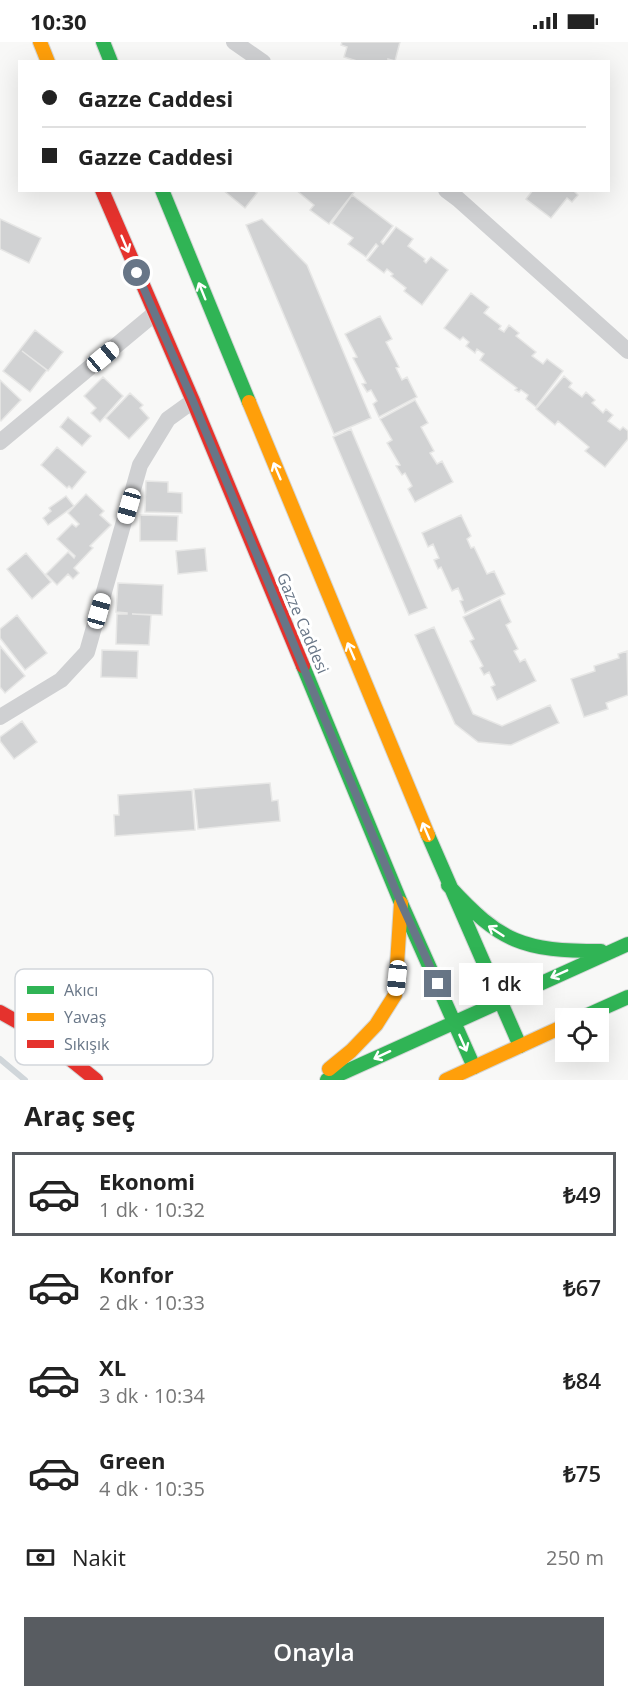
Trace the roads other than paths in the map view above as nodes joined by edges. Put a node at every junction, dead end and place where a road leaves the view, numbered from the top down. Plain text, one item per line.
1 (40, 42) edge
2 (103, 42) edge
3 (234, 42) edge
4 (47, 60) edge
5 (110, 60) edge
6 (261, 60) edge
7 (103, 192) edge
8 (163, 192) edge
9 (449, 192) edge
10 (154, 314) junction
11 (628, 351) edge
12 (193, 401) junction
13 (0, 442) edge
14 (0, 717) edge
15 (448, 885) junction
16 (401, 903) junction
17 (628, 944) edge
18 (613, 951) junction
19 (628, 997) edge
20 (500, 1001) junction
21 (603, 1008) edge
22 (0, 1012) edge
23 (15, 1018) edge
24 (454, 1021) junction
25 (555, 1030) edge
26 (520, 1046) junction
27 (78, 1065) edge
28 (474, 1067) junction
29 (96, 1080) edge
30 (315, 1080) edge
31 (327, 1080) edge
32 (446, 1080) edge

1 - 4 main road
2 - 5 main road
3 - 6 street
7 -> 10 main road, Gazze Caddesi
15 -> 8 main road, Gazze Caddesi
9 - 11 street
10 - 12 main road, Gazze Caddesi
10 - 13 street
12 - 14 street
12 - 16 main road, Gazze Caddesi
18 -> 15 main road
15 - 20 main road, Gazze Caddesi
16 - 24 main road, Gazze Caddesi
16 - 30 main road
17 - 18 main road
18 -> 20 main road
19 - 21 main road
20 - 24 main road
20 - 26 main road, Gazze Caddesi
22 - 23 main road
24 -> 28 main road, Gazze Caddesi
24 -> 31 main road
25 - 26 main road
26 - 28 main road
27 - 29 main road
28 - 32 main road

